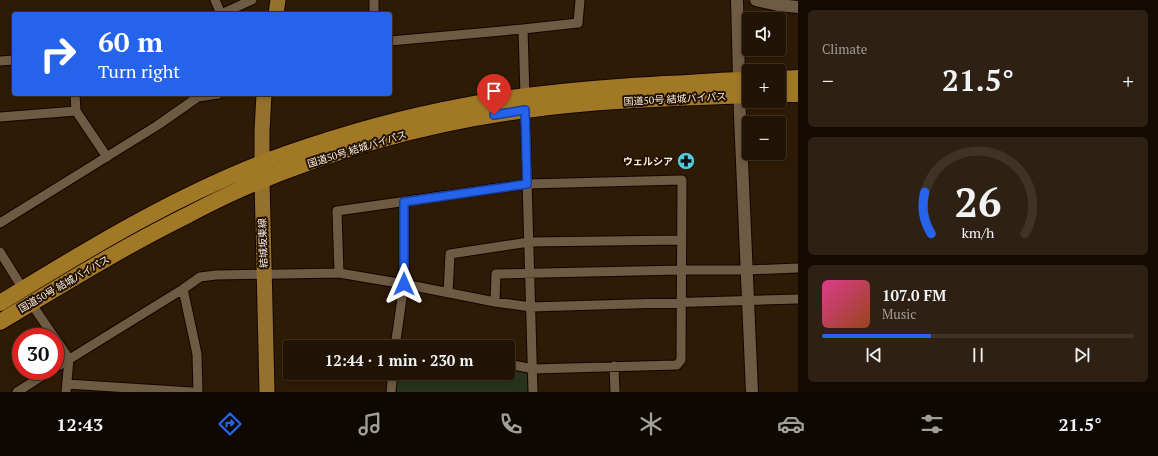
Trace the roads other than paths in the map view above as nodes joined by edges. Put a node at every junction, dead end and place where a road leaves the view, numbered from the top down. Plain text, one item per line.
1 (215, 0) edge
2 (252, 0) edge
3 (278, 0) edge
4 (374, 0) edge
5 (580, 0) edge
6 (737, 0) edge
7 (756, 0) edge
8 (798, 7) edge
9 (220, 12) edge
10 (225, 12) edge
11 (276, 12) edge
12 (374, 12) edge
13 (523, 30) junction
14 (392, 41) edge
15 (12, 60) edge
16 (0, 61) edge
17 (743, 64) edge
18 (798, 78) edge
19 (786, 79) edge
20 (742, 80) edge
21 (786, 94) edge
22 (798, 94) edge
23 (75, 96) edge
24 (198, 96) edge
25 (264, 96) edge
26 (742, 96) edge
27 (525, 103) junction
28 (744, 108) edge
29 (76, 111) junction
30 (0, 117) edge
31 (107, 157) junction
32 (262, 164) junction
33 (262, 180) junction
34 (527, 184) junction
35 (404, 202) junction
36 (0, 223) edge
37 (681, 240) junction
38 (529, 242) junction
39 (0, 252) edge
40 (798, 268) edge
41 (681, 270) junction
42 (748, 270) junction
43 (339, 273) junction
44 (530, 274) junction
45 (264, 275) junction
46 (404, 284) junction
47 (23, 289) junction
48 (183, 289) junction
49 (448, 293) junction
50 (798, 299) edge
51 (749, 300) junction
52 (495, 302) junction
53 (681, 302) junction
54 (0, 303) edge
55 (31, 303) junction
56 (531, 307) junction
57 (0, 322) edge
58 (48, 328) edge
59 (396, 340) edge
60 (64, 352) edge
61 (69, 359) junction
62 (64, 362) edge
63 (515, 365) edge
64 (614, 366) junction
65 (533, 369) junction
66 (36, 380) edge
67 (392, 380) edge
68 (66, 388) edge
69 (17, 392) edge
70 (192, 392) edge
71 (198, 392) edge
72 (267, 392) edge
73 (391, 392) edge
74 (533, 392) edge
75 (615, 392) edge
76 (752, 392) edge

1 - 9 street
2 - 10 street
3 - 11 main road
4 - 12 street
5 - 13 street
6 - 17 street
7 - 8 street
13 - 14 street
13 - 27 street
15 - 16 street
18 - 19 highway
20 - 27 highway, 国道50号 結城バイパス
21 - 22 highway
23 - 29 street
24 - 31 street
25 - 32 main road, 結城坂東線
26 - 27 highway, 国道50号 結城バイパス
27 - 32 highway, 国道50号 結城バイパス
27 - 33 highway, 国道50号 結城バイパス
27 - 34 street
28 - 42 street
29 - 30 street
29 - 31 street
31 - 36 street
32 - 33 main road, 結城坂東線
32 - 47 highway, 国道50号 結城バイパス
33 - 45 main road, 結城坂東線
33 - 55 highway, 国道50号 結城バイパス
34 - 35 street
34 - 37 street
34 - 38 street
35 - 43 street
35 - 46 street
37 - 38 street
37 - 41 street
38 - 44 street
38 - 49 street
39 - 47 street
40 - 42 street
41 - 42 street
41 - 44 street
41 - 53 street
42 - 51 street
43 - 45 street
43 - 46 street
44 - 52 street
44 - 56 street
45 - 48 street
45 - 72 main road, 結城坂東線
46 - 49 street
46 - 59 street
47 - 54 highway, 国道50号 結城バイパス
48 - 61 street
48 - 71 street
49 - 52 street
50 - 51 street
51 - 53 street
51 - 76 street
52 - 56 street
53 - 56 street
53 - 64 street
55 - 57 highway, 国道50号 結城バイパス
55 - 58 street
56 - 65 street
60 - 61 street
61 - 62 street
61 - 68 street
63 - 65 street
64 - 65 street
64 - 75 street
65 - 74 street
66 - 69 street
67 - 73 street
68 - 70 street

